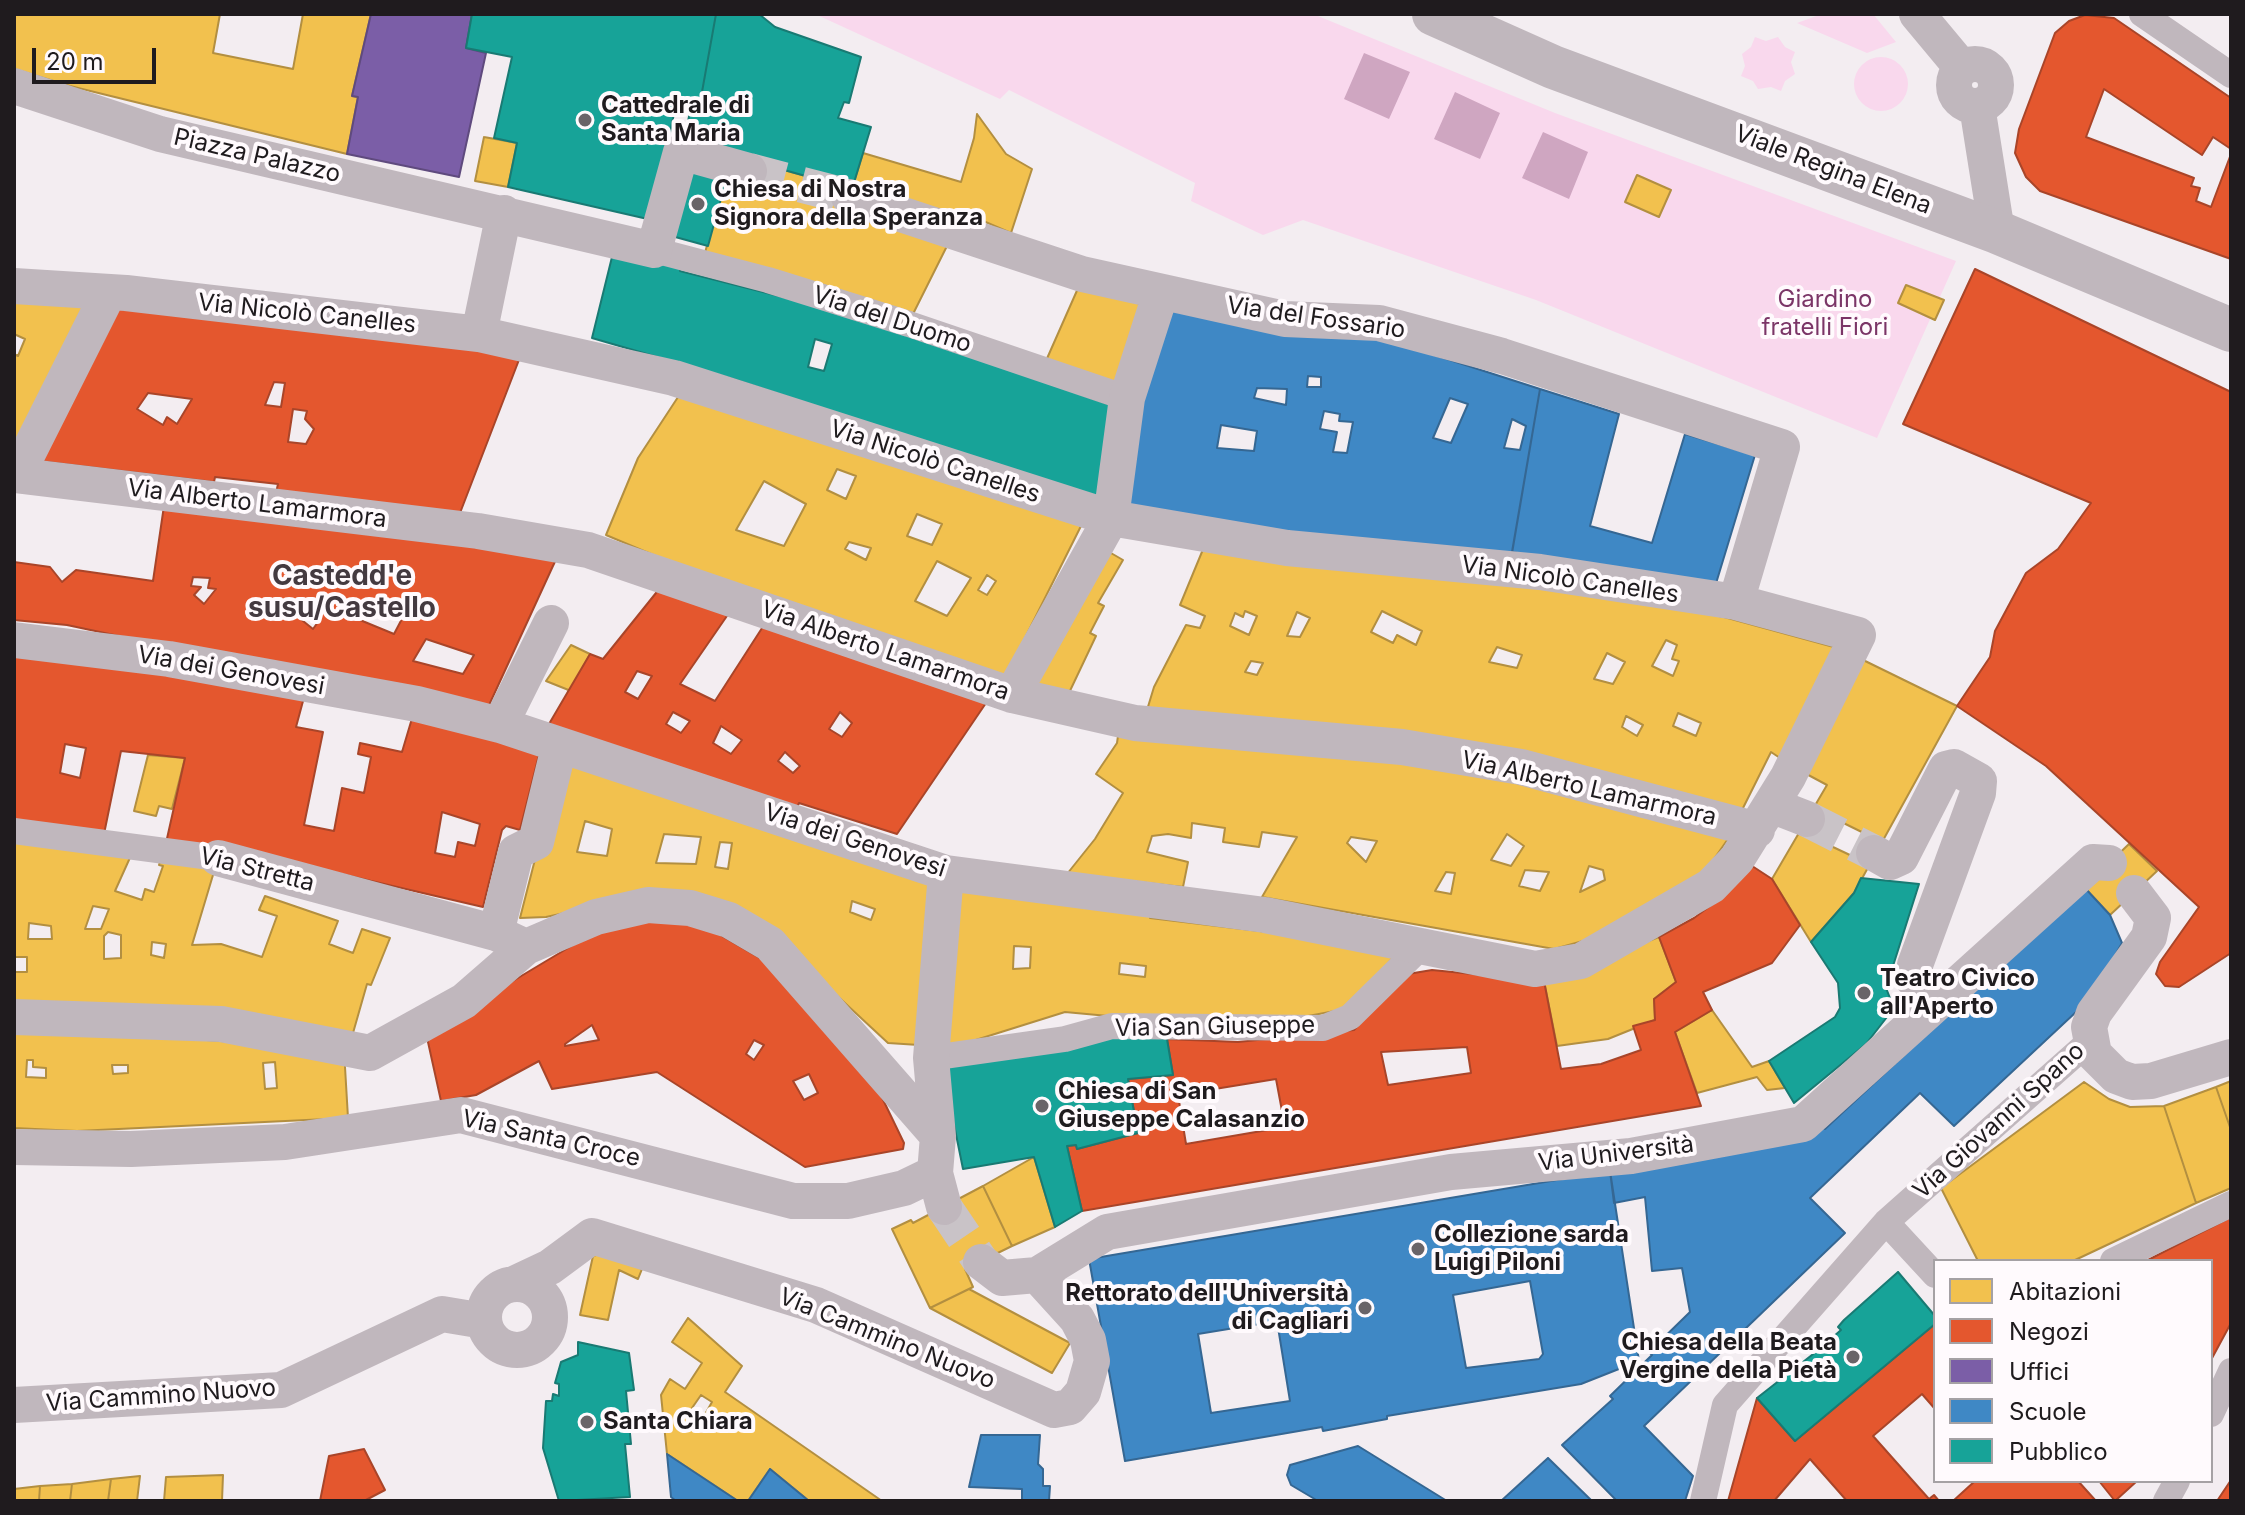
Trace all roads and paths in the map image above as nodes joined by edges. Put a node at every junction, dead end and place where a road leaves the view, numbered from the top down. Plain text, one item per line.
1 (1434, 14) edge
2 (1917, 14) edge
3 (2142, 14) edge
4 (2231, 75) edge
5 (14, 86) edge
6 (749, 171) tunnel mouth
7 (849, 197) tunnel mouth
8 (504, 213) junction
9 (1997, 232) junction
10 (654, 250) junction
11 (14, 286) edge
12 (109, 292) junction
13 (1161, 292) junction
14 (2231, 330) edge
15 (479, 334) junction
16 (1127, 398) junction
17 (15, 476) edge
18 (1111, 518) junction
19 (1736, 602) junction
20 (551, 623) dead end
21 (1858, 635) joint
22 (14, 640) edge
23 (1012, 695) junction
24 (500, 725) junction
25 (559, 747) junction
26 (1772, 804) junction
27 (1807, 819) tunnel mouth
28 (14, 831) edge
29 (1874, 853) tunnel mouth
30 (218, 858) joint
31 (2109, 863) dead end
32 (946, 873) junction
33 (2134, 893) dead end
34 (511, 940) junction
35 (1422, 946) junction
36 (1940, 1000) junction
37 (14, 1017) edge
38 (2090, 1041) junction
39 (2231, 1057) edge
40 (931, 1058) junction
41 (938, 1136) junction
42 (14, 1147) edge
43 (935, 1173) junction
44 (2231, 1204) edge
45 (944, 1207) tunnel mouth
46 (1886, 1222) junction
47 (2117, 1259) edge
48 (981, 1262) tunnel mouth
49 (1933, 1273) edge
50 (1037, 1275) junction
51 (516, 1283) junction
52 (484, 1321) junction
53 (2231, 1371) edge
54 (14, 1405) edge
55 (2213, 1410) edge
56 (2176, 1483) edge
57 (1703, 1501) edge
58 (2166, 1501) edge

1 - 9 street, Viale Regina Elena
2 - 9 street
3 - 4 street
5 - 8 street, Piazza Palazzo
6 - 10 street
7 - 13 street, Via del Fossario
8 - 10 street, Piazza Palazzo
8 - 15 street
9 - 14 street, Viale Regina Elena
10 - 16 street, Via del Duomo
11 - 12 street, Via Nicolò Canelles
12 - 15 street, Via Nicolò Canelles
12 - 17 street
13 - 16 street
13 - 19 street, Via del Fossario
15 - 18 street, Via Nicolò Canelles
16 - 18 street
17 - 23 street, Via Alberto Lamarmora
18 - 19 street, Via Nicolò Canelles
18 - 23 street
19 - 21 street, Via Nicolò Canelles
20 - 24 street
21 - 26 street, Via dei Genovesi
22 - 24 street, Via dei Genovesi
23 - 26 street, Via Alberto Lamarmora
24 - 25 street, Via dei Genovesi
25 - 32 street, Via dei Genovesi
25 - 34 street
26 - 27 street, Via Alberto Lamarmora
26 - 35 street, Via dei Genovesi
28 - 30 street, Via Stretta
29 - 36 street
30 - 34 street, Via Stretta
31 - 36 street, Via Università
32 - 35 street, Via dei Genovesi
32 - 40 street
33 - 38 street, Via Giovanni Spano
34 - 37 street
34 - 41 street
35 - 40 street, Via San Giuseppe
36 - 50 street, Via Università
38 - 39 street
38 - 46 street, Via Giovanni Spano
40 - 41 street
41 - 43 street
42 - 43 street, Via Santa Croce
43 - 45 street
44 - 47 street
46 - 49 street
46 - 57 street, Via Giovanni Spano
48 - 50 street
50 - 51 street, Via Cammino Nuovo
51 - 52 street, Via Cammino Nuovo
51 - 52 street
52 - 54 street, Via Cammino Nuovo
53 - 55 street
56 - 58 street

